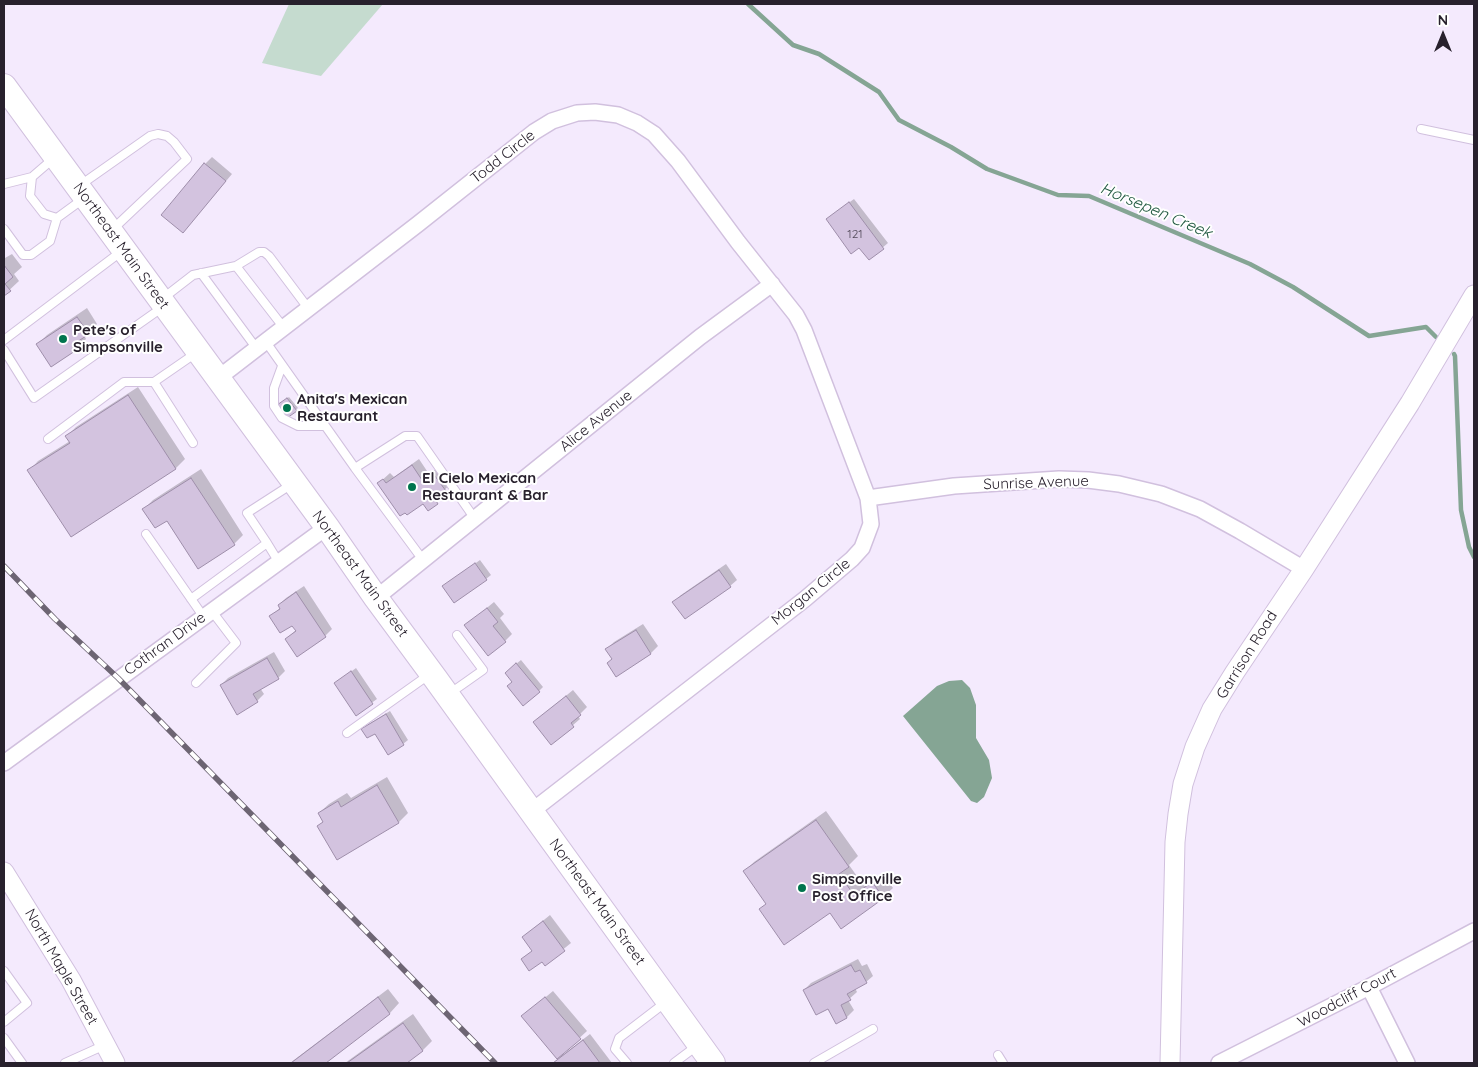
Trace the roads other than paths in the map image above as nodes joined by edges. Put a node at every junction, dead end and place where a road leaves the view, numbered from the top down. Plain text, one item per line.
1 (4, 86) edge
2 (1421, 130) dead end
3 (1474, 140) edge
4 (55, 156) junction
5 (32, 177) junction
6 (4, 184) edge
7 (81, 192) junction
8 (57, 218) junction
9 (4, 228) edge
10 (117, 241) junction
11 (236, 266) junction
12 (201, 273) junction
13 (772, 284) junction
14 (1474, 295) edge
15 (162, 303) junction
16 (308, 308) junction
17 (284, 328) junction
18 (4, 340) edge
19 (261, 346) junction
20 (4, 350) edge
21 (198, 352) junction
22 (282, 366) junction
23 (218, 378) junction
24 (154, 382) junction
25 (325, 426) junction
26 (48, 439) dead end
27 (193, 443) dead end
28 (355, 468) junction
29 (293, 483) junction
30 (868, 498) junction
31 (474, 519) junction
32 (327, 527) junction
33 (146, 534) dead end
34 (267, 543) junction
35 (423, 560) junction
36 (278, 561) junction
37 (1304, 569) junction
38 (376, 598) junction
39 (191, 599) junction
40 (207, 613) junction
41 (457, 635) dead end
42 (432, 673) junction
43 (196, 683) dead end
44 (448, 695) junction
45 (347, 733) dead end
46 (4, 762) edge
47 (532, 811) junction
48 (4, 872) edge
49 (1474, 930) edge
50 (4, 971) edge
51 (1369, 987) junction
52 (668, 1001) junction
53 (4, 1022) edge
54 (873, 1029) dead end
55 (4, 1038) edge
56 (700, 1044) junction
57 (105, 1045) junction
58 (998, 1055) dead end
59 (22, 1063) edge
60 (64, 1063) edge
61 (115, 1063) edge
62 (627, 1063) edge
63 (674, 1063) edge
64 (713, 1063) edge
65 (814, 1063) edge
66 (1002, 1063) edge
67 (1170, 1063) edge
68 (1219, 1063) edge
69 (1407, 1063) edge

1 - 4 main road, Northeast Main Street
2 - 3 lane
4 - 5 lane
4 - 7 main road, Northeast Main Street
5 - 6 lane
5 - 8 lane
7 - 8 lane
7 - 10 main road, Northeast Main Street
7 - 10 lane
8 - 9 lane
10 - 15 main road, Northeast Main Street
10 - 18 lane
11 - 12 lane
11 - 16 lane
11 - 17 lane
12 - 15 lane
12 - 19 lane
13 - 16 street, Todd Circle
13 - 30 street, Morgan Circle
13 - 31 street, Alice Avenue
14 - 37 street, Garrison Road
15 - 20 lane
15 - 21 main road, Northeast Main Street
16 - 17 street, Todd Circle
17 - 19 street, Todd Circle
19 - 22 lane
19 - 23 street, Todd Circle
21 - 23 main road, Northeast Main Street
21 - 24 lane
22 - 25 lane
22 - 25 lane
23 - 29 main road, Northeast Main Street
24 - 26 lane
24 - 27 lane
25 - 28 lane
28 - 31 lane
28 - 35 lane
29 - 32 main road, Northeast Main Street
29 - 34 lane
30 - 37 street, Sunrise Avenue
30 - 47 street, Morgan Circle
31 - 35 street, Alice Avenue
32 - 36 street, Cothran Drive
32 - 38 main road, Northeast Main Street
33 - 39 lane
34 - 36 lane
34 - 39 lane
35 - 38 street, Alice Avenue
36 - 40 street, Cothran Drive
37 - 67 street, Garrison Road
38 - 42 main road, Northeast Main Street
39 - 40 lane
40 - 43 lane
40 - 46 street, Cothran Drive
41 - 44 lane
42 - 44 main road, Northeast Main Street
42 - 45 lane
44 - 47 main road, Northeast Main Street
47 - 52 main road, Northeast Main Street
48 - 57 street, North Maple Street
49 - 51 street, Woodcliff Court
50 - 53 lane
51 - 68 street, Woodcliff Court
51 - 69 street
52 - 56 main road, Northeast Main Street
52 - 62 lane
54 - 65 lane
55 - 59 lane
56 - 63 lane
56 - 64 main road, Northeast Main Street
57 - 60 lane
57 - 61 street, North Maple Street
58 - 66 lane

